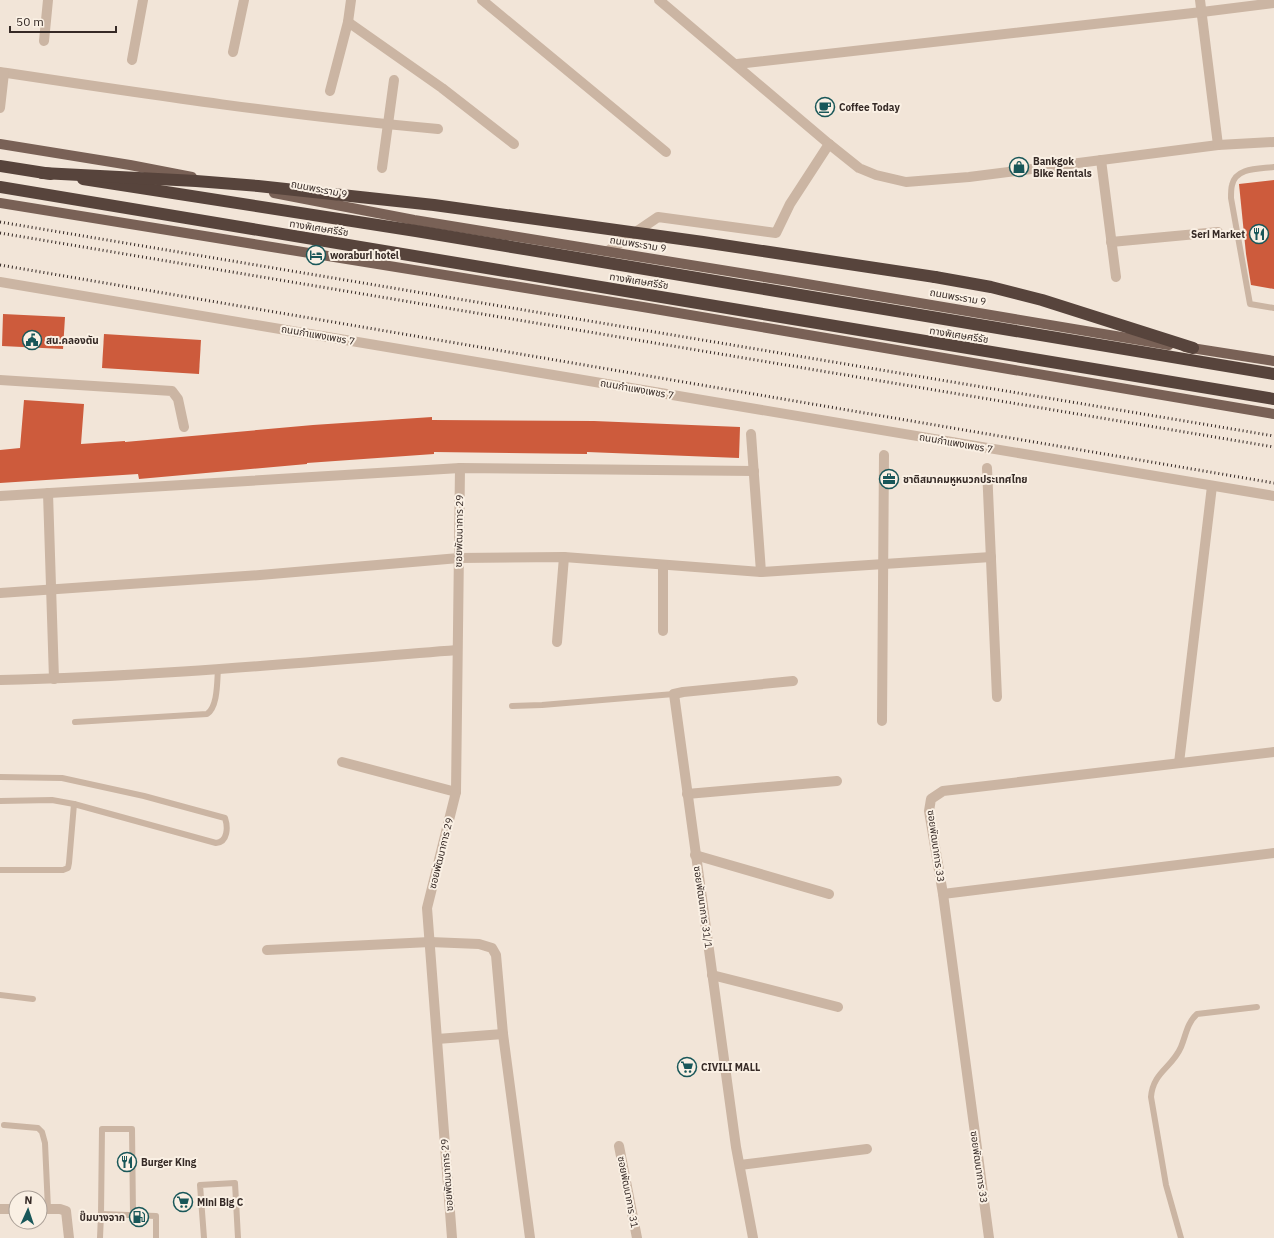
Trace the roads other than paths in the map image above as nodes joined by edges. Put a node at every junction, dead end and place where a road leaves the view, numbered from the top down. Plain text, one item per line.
1 (48, 0) edge
2 (143, 0) edge
3 (244, 0) edge
4 (351, 0) edge
5 (482, 0) edge
6 (660, 0) edge
7 (1200, 0) edge
8 (1274, 2) edge
9 (1202, 12) junction
10 (348, 22) junction
11 (44, 41) dead end
12 (233, 52) dead end
13 (132, 60) dead end
14 (737, 64) junction
15 (2, 73) edge
16 (394, 80) dead end
17 (330, 91) dead end
18 (0, 108) edge
19 (388, 125) junction
20 (438, 130) dead end
21 (1274, 142) edge
22 (0, 144) edge
23 (514, 144) dead end
24 (829, 144) junction
25 (1218, 145) junction
26 (666, 152) dead end
27 (1102, 160) junction
28 (0, 166) edge
29 (1274, 167) edge
30 (382, 168) dead end
31 (42, 173) junction
32 (0, 187) edge
33 (0, 202) edge
34 (1218, 232) dead end
35 (1112, 242) junction
36 (608, 251) junction
37 (1116, 276) dead end
38 (0, 282) edge
39 (1274, 308) edge
40 (1193, 348) junction
41 (1274, 361) edge
42 (1274, 374) edge
43 (0, 380) edge
44 (1274, 399) edge
45 (1274, 414) edge
46 (184, 427) dead end
47 (751, 434) dead end
48 (884, 455) dead end
49 (460, 468) junction
50 (987, 468) dead end
51 (754, 471) junction
52 (1212, 486) junction
53 (48, 493) junction
54 (0, 496) edge
55 (1274, 496) edge
56 (991, 556) junction
57 (564, 557) junction
58 (459, 558) junction
59 (883, 564) junction
60 (663, 565) junction
61 (761, 572) junction
62 (51, 590) junction
63 (0, 593) edge
64 (663, 631) dead end
65 (558, 642) dead end
66 (457, 650) junction
67 (218, 669) junction
68 (54, 679) junction
69 (0, 680) edge
70 (793, 681) dead end
71 (674, 694) junction
72 (997, 697) dead end
73 (512, 706) dead end
74 (882, 721) dead end
75 (75, 722) dead end
76 (1274, 752) edge
77 (342, 762) dead end
78 (1179, 763) junction
79 (0, 778) edge
80 (836, 781) dead end
81 (456, 792) junction
82 (687, 794) junction
83 (0, 801) edge
84 (74, 804) junction
85 (1274, 853) edge
86 (696, 855) junction
87 (0, 870) edge
88 (830, 894) dead end
89 (943, 894) junction
90 (430, 942) junction
91 (267, 950) dead end
92 (712, 975) junction
93 (0, 995) edge
94 (33, 999) dead end
95 (838, 1007) dead end
96 (1257, 1007) dead end
97 (503, 1034) junction
98 (437, 1038) junction
99 (4, 1125) dead end
100 (619, 1146) dead end
101 (867, 1149) dead end
102 (740, 1166) junction
103 (44, 1190) edge
104 (48, 1209) edge
105 (100, 1214) junction
106 (132, 1215) junction
107 (69, 1238) edge
108 (100, 1238) edge
109 (156, 1238) edge
110 (204, 1238) edge
111 (238, 1238) edge
112 (452, 1238) edge
113 (530, 1238) edge
114 (637, 1238) edge
115 (753, 1238) edge
116 (989, 1238) edge
117 (1181, 1238) edge

1 - 11 street
2 - 13 street
3 - 12 street
4 - 10 street
5 - 26 street
6 - 14 street
7 - 9 street
8 - 9 street
9 - 14 street
9 - 25 street
10 - 17 street
10 - 23 street
14 - 24 street
15 - 18 street
15 - 19 street
16 - 19 street
19 - 20 street
19 - 30 street
21 - 25 street
22 - 36 main road, ถนนพระราม 9
24 - 27 street
24 - 36 street
25 - 27 street
27 - 35 street
28 - 31 highway, ทางพิเศษศรีรัช
29 - 39 lane
31 - 40 highway, bridge
31 - 42 highway, ทางพิเศษศรีรัช, bridge
32 - 44 highway, ทางพิเศษศรีรัช
33 - 45 main road
34 - 35 street
35 - 37 street
36 - 40 main road, ถนนพระราม 9
38 - 52 street, ถนนกำแพงเพชร 7
40 - 41 main road, ถนนพระราม 9
43 - 46 street
47 - 51 street
48 - 59 street
49 - 51 street
49 - 53 street
49 - 58 street, ซอยพัฒนาการ 29
50 - 56 street
51 - 61 street
52 - 55 street, ถนนกำแพงเพชร 7
52 - 78 street
53 - 54 street
53 - 62 street
56 - 59 street
56 - 72 street
57 - 58 street
57 - 60 street
57 - 65 street
58 - 62 street
58 - 66 street, ซอยพัฒนาการ 29
59 - 61 street
59 - 74 street
60 - 61 street
60 - 64 street
62 - 63 street
62 - 68 street
66 - 67 street
66 - 81 street, ซอยพัฒนาการ 29
67 - 68 street
67 - 75 lane
68 - 69 street
70 - 71 street
71 - 73 lane
71 - 82 street, ซอยพัฒนาการ 31/1
76 - 78 street, ซอยพัฒนาการ 33
77 - 81 street
78 - 89 street, ซอยพัฒนาการ 33
79 - 84 lane
80 - 82 street
81 - 90 street, ซอยพัฒนาการ 29
82 - 86 street, ซอยพัฒนาการ 31/1
83 - 84 lane
84 - 87 lane
85 - 89 street
86 - 88 street
86 - 92 street, ซอยพัฒนาการ 31/1
89 - 116 street, ซอยพัฒนาการ 33
90 - 91 street
90 - 97 street
90 - 98 street, ซอยพัฒนาการ 29
92 - 95 street
92 - 102 street, ซอยพัฒนาการ 31/1
93 - 94 lane
96 - 117 lane
97 - 98 street
97 - 113 street
98 - 112 street, ซอยพัฒนาการ 29
99 - 103 lane
100 - 114 street, ซอยพัฒนาการ 31
101 - 102 street
102 - 115 street, ซอยพัฒนาการ 31/1
104 - 107 street
105 - 106 lane
105 - 106 lane
105 - 108 lane
106 - 109 lane
110 - 111 lane

